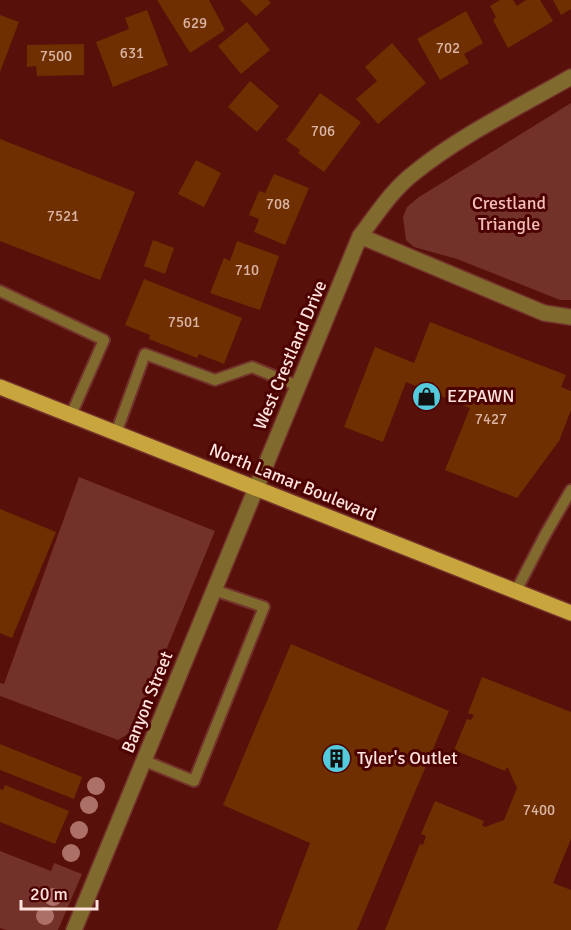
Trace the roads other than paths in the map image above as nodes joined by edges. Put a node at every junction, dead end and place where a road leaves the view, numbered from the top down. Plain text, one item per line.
1 (571, 77) edge
2 (360, 236) junction
3 (0, 291) edge
4 (571, 317) edge
5 (298, 386) junction
6 (0, 387) edge
7 (71, 415) junction
8 (116, 433) junction
9 (255, 488) junction
10 (571, 490) edge
11 (214, 590) junction
12 (516, 591) junction
13 (571, 613) edge
14 (144, 760) junction
15 (74, 930) edge

1 - 2 street, West Crestland Drive
2 - 4 street
2 - 5 street, West Crestland Drive
3 - 7 lane
5 - 8 lane
5 - 9 street, West Crestland Drive
6 - 7 main road, North Lamar Boulevard
7 - 8 main road, North Lamar Boulevard
8 - 9 main road, North Lamar Boulevard
9 - 11 street, Banyon Street
9 - 12 main road, North Lamar Boulevard
10 - 12 lane
11 - 14 street, Banyon Street
11 - 14 lane
12 - 13 main road, North Lamar Boulevard
14 - 15 street, Banyon Street

